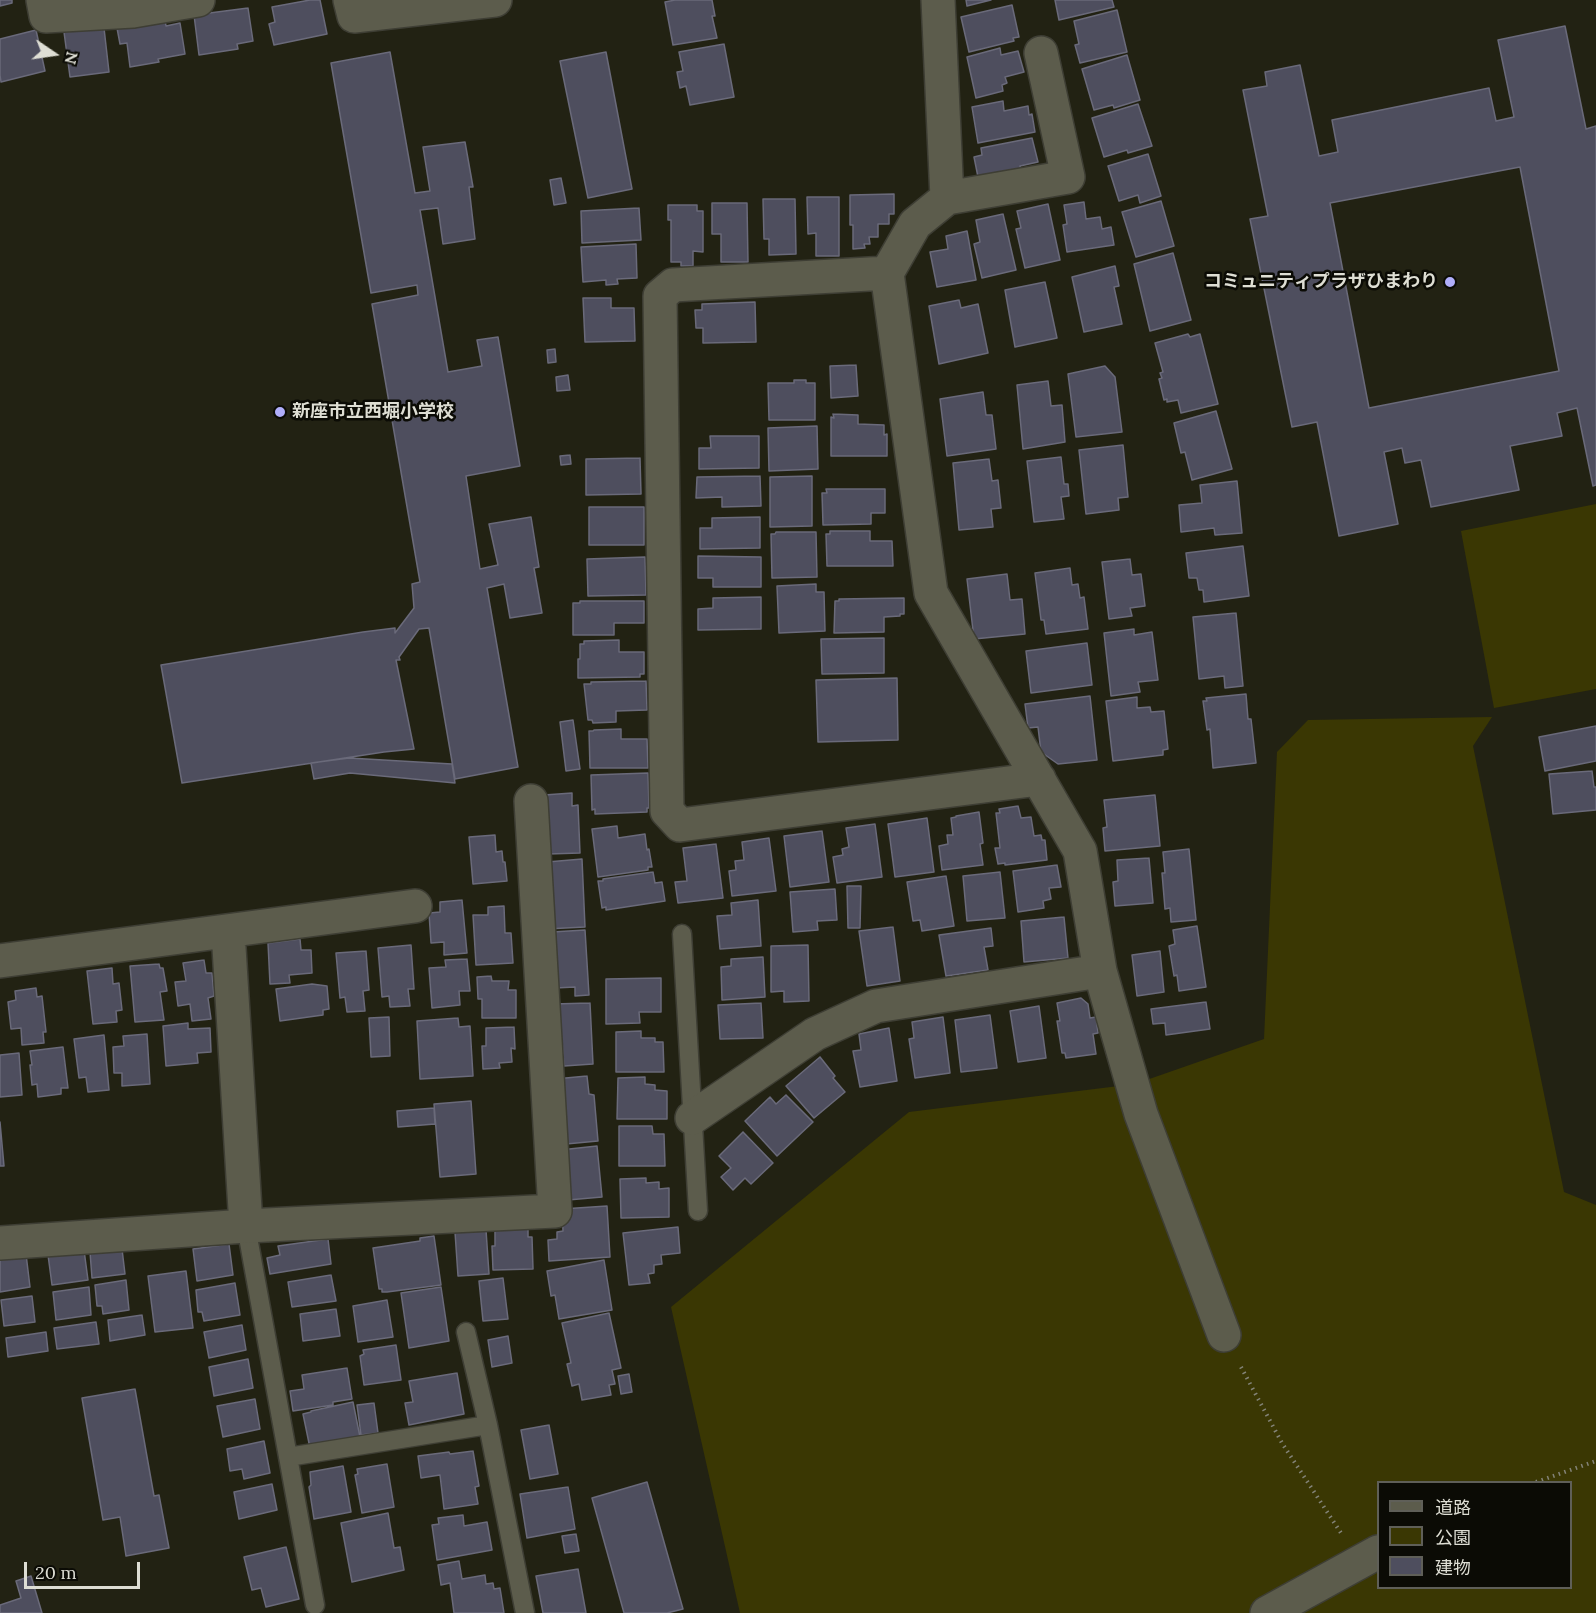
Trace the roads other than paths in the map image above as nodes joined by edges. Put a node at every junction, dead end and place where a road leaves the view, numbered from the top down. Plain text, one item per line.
1 (43, 0) edge
2 (198, 0) edge
3 (350, 0) edge
4 (495, 0) edge
5 (938, 0) edge
6 (1041, 53) dead end
7 (947, 198) junction
8 (887, 273) junction
9 (1039, 779) junction
10 (531, 801) dead end
11 (415, 906) dead end
12 (228, 931) junction
13 (682, 934) dead end
14 (0, 961) edge
15 (1100, 971) junction
16 (692, 1118) junction
17 (698, 1211) dead end
18 (246, 1226) junction
19 (0, 1243) edge
20 (466, 1332) dead end
21 (1224, 1335) road end
22 (488, 1425) junction
23 (288, 1457) junction
24 (1370, 1556) edge
25 (315, 1605) dead end
26 (525, 1613) edge
27 (1267, 1613) edge

1 - 2 street
3 - 4 street
5 - 7 street
6 - 7 street
7 - 8 street
8 - 9 street
8 - 9 street
9 - 15 street
10 - 18 street
11 - 12 street
12 - 14 street
12 - 18 street
13 - 16 lane
15 - 16 street
15 - 21 street
16 - 17 lane
18 - 19 street
18 - 23 lane
20 - 22 lane
22 - 23 lane
22 - 26 lane
23 - 25 lane
24 - 27 street

